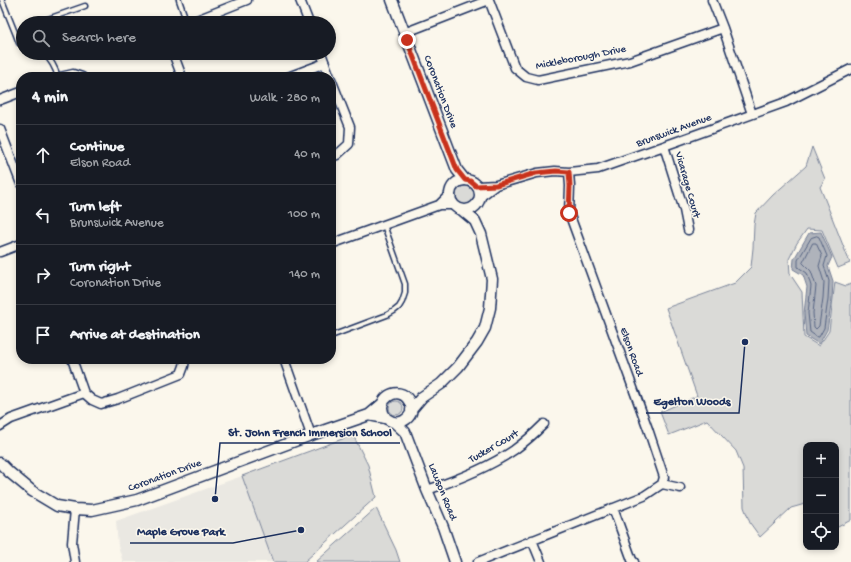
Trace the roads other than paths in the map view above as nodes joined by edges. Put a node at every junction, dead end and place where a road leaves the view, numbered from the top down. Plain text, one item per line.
1 (2, 0) edge
2 (179, 0) edge
3 (247, 0) edge
4 (300, 0) edge
5 (392, 0) edge
6 (489, 0) edge
7 (712, 0) edge
8 (85, 6) dead end
9 (56, 16) edge
10 (185, 16) edge
11 (206, 16) edge
12 (306, 16) edge
13 (723, 28) junction
14 (404, 33) junction
15 (16, 35) edge
16 (50, 60) edge
17 (176, 60) edge
18 (324, 60) edge
19 (325, 63) junction
20 (851, 69) edge
21 (56, 72) edge
22 (180, 72) edge
23 (301, 72) edge
24 (329, 72) edge
25 (336, 91) edge
26 (16, 94) edge
27 (0, 100) edge
28 (752, 114) junction
29 (0, 129) edge
30 (664, 146) junction
31 (336, 155) edge
32 (457, 170) junction
33 (16, 171) edge
34 (569, 172) junction
35 (465, 180) junction
36 (455, 184) junction
37 (496, 185) junction
38 (476, 186) junction
39 (450, 194) junction
40 (479, 201) junction
41 (439, 205) junction
42 (453, 205) junction
43 (463, 210) junction
44 (475, 221) junction
45 (384, 225) junction
46 (688, 230) dead end
47 (336, 242) edge
48 (16, 246) edge
49 (0, 252) edge
50 (336, 334) edge
51 (74, 364) edge
52 (184, 364) edge
53 (286, 364) edge
54 (84, 393) junction
55 (406, 397) junction
56 (422, 397) junction
57 (382, 404) junction
58 (410, 413) junction
59 (369, 415) junction
60 (11, 419) junction
61 (0, 420) edge
62 (390, 420) junction
63 (544, 424) dead end
64 (0, 426) edge
65 (405, 432) junction
66 (311, 435) junction
67 (2, 468) edge
68 (662, 484) junction
69 (680, 488) dead end
70 (427, 490) junction
71 (613, 508) junction
72 (75, 509) junction
73 (532, 540) junction
74 (75, 562) edge
75 (455, 562) edge
76 (478, 562) edge
77 (541, 562) edge
78 (634, 562) edge

1 - 15 lane
2 - 10 lane
3 - 11 street
4 - 12 street
5 - 14 street, Coronation Drive
6 - 13 street, Mickleborough Drive
6 - 14 street
7 - 13 street
8 - 9 lane
13 - 28 street
14 - 32 street, Coronation Drive
16 - 21 lane
17 - 22 street
18 - 19 street
19 - 23 street
19 - 24 street
20 - 28 street, Brunswick Avenue
25 - 31 street
26 - 27 street
28 - 30 street, Brunswick Avenue
29 - 33 street
30 - 34 street, Brunswick Avenue
30 - 46 street, Vicarage Court
32 - 35 street, Coronation Drive
32 - 36 street, Coronation Drive
34 - 37 street, Brunswick Avenue
34 - 68 street, Elson Road
35 - 36 street
35 - 38 street
36 - 39 street
37 - 38 street, Brunswick Avenue
37 - 40 street, Brunswick Avenue
38 - 40 street
39 - 41 street
39 - 42 street
40 - 43 street
40 - 44 street
41 - 42 street
41 - 45 street
42 - 43 street
43 - 44 street
44 - 56 street
45 - 47 street
45 - 50 lane
48 - 49 street
51 - 54 street
52 - 54 street
53 - 66 street
54 - 60 street
55 - 56 street
55 - 57 street
55 - 58 street
56 - 58 street
57 - 59 street, Coronation Drive
57 - 62 street
58 - 62 street
58 - 65 street
59 - 62 street, Coronation Drive
59 - 66 street, Coronation Drive
60 - 61 street
60 - 64 street
62 - 65 street, Lawson Road
63 - 70 street, Tucker Court
65 - 70 street, Lawson Road
66 - 72 street, Coronation Drive
67 - 72 street, Coronation Drive
68 - 69 street
68 - 71 street
70 - 75 street, Lawson Road
71 - 73 street
71 - 78 street
72 - 74 street
73 - 76 street
73 - 77 street

